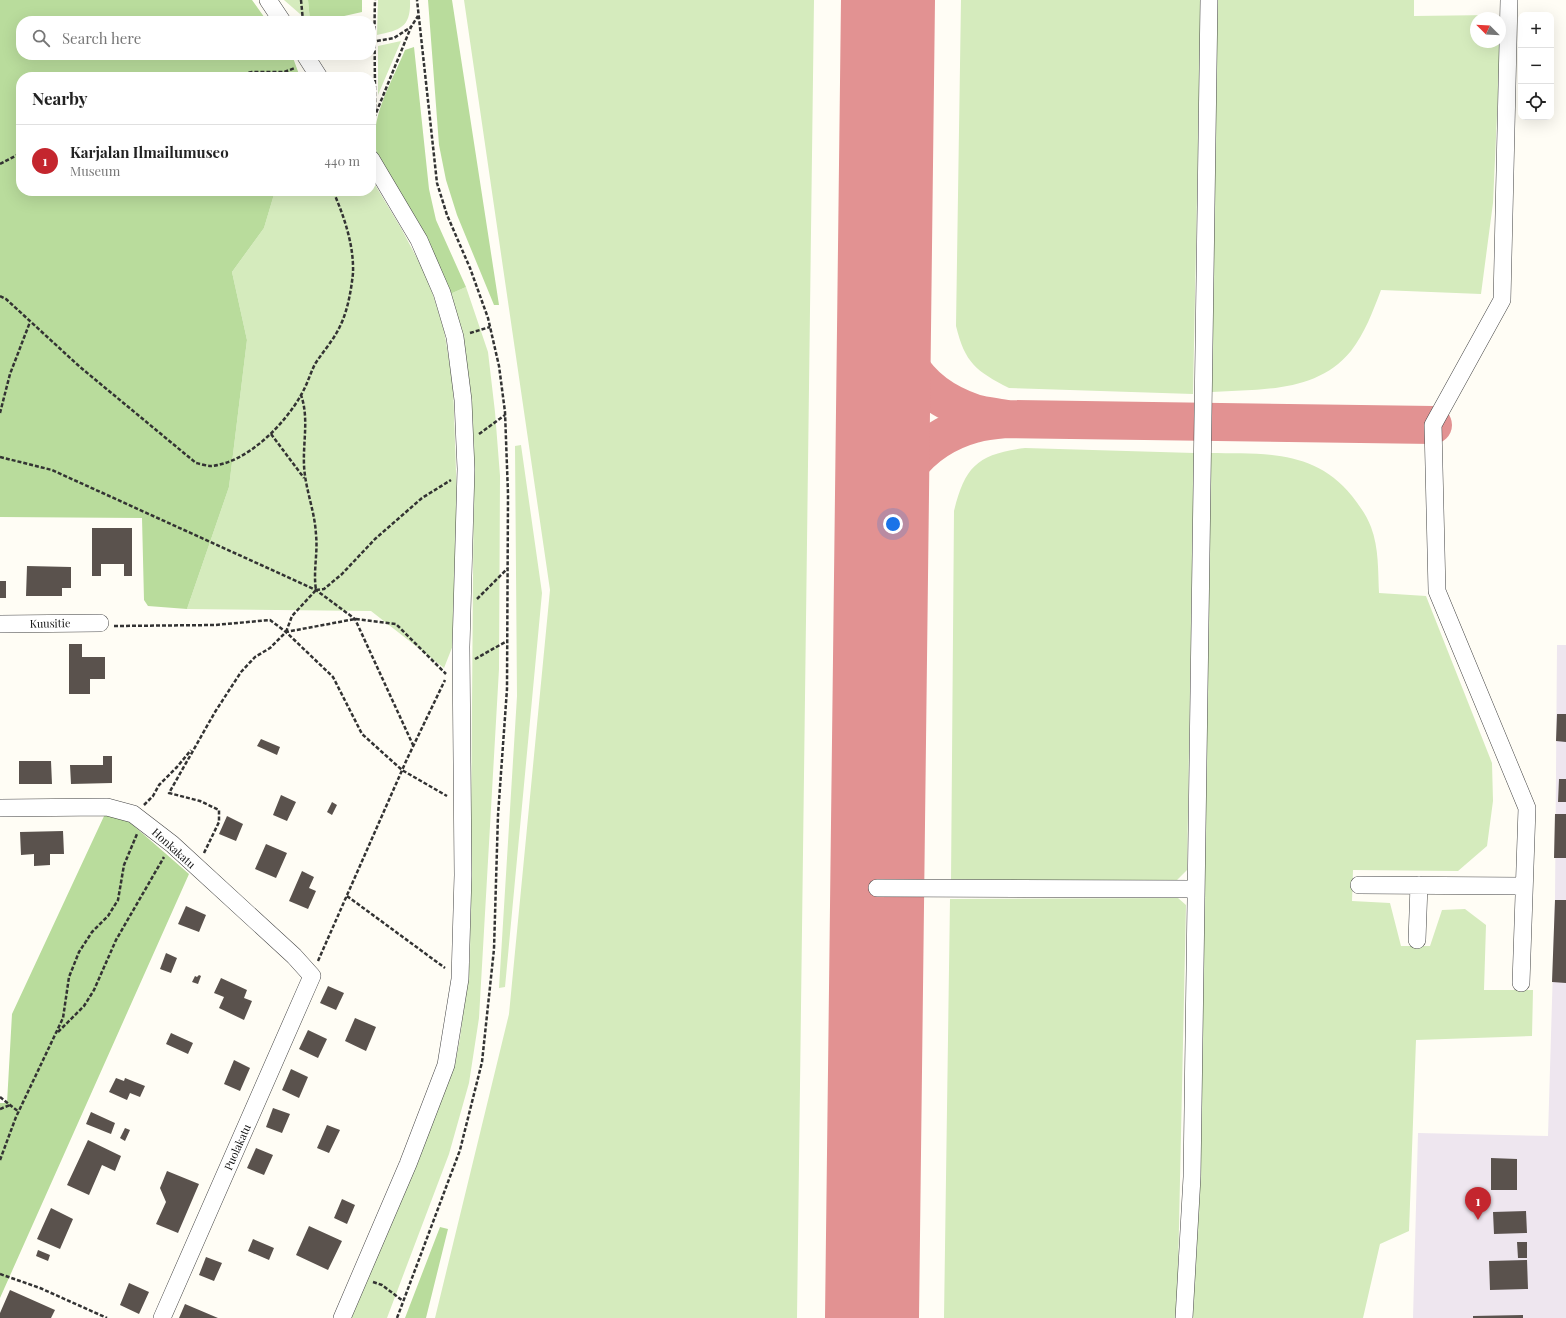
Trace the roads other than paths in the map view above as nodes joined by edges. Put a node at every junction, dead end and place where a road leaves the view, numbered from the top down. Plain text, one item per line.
1 (268, 0) edge
2 (1209, 0) edge
3 (1509, 0) edge
4 (279, 16) edge
5 (308, 60) edge
6 (316, 72) edge
7 (376, 168) edge
8 (100, 623) road end
9 (0, 624) edge
10 (0, 808) edge
11 (1359, 885) dead end
12 (1419, 885) junction
13 (1523, 886) junction
14 (877, 888) dead end
15 (1195, 889) junction
16 (1417, 940) dead end
17 (312, 976) joint
18 (1520, 983) dead end
19 (162, 1318) edge
20 (342, 1318) edge
21 (1184, 1318) edge

1 - 4 street
2 - 15 street
3 - 13 street
5 - 6 street
7 - 20 street
8 - 9 street, Kuusitie
10 - 17 street, Honkakatu
11 - 12 street
12 - 13 street
12 - 16 street
13 - 18 street
14 - 15 street
15 - 21 street
17 - 19 street, Puolakatu

